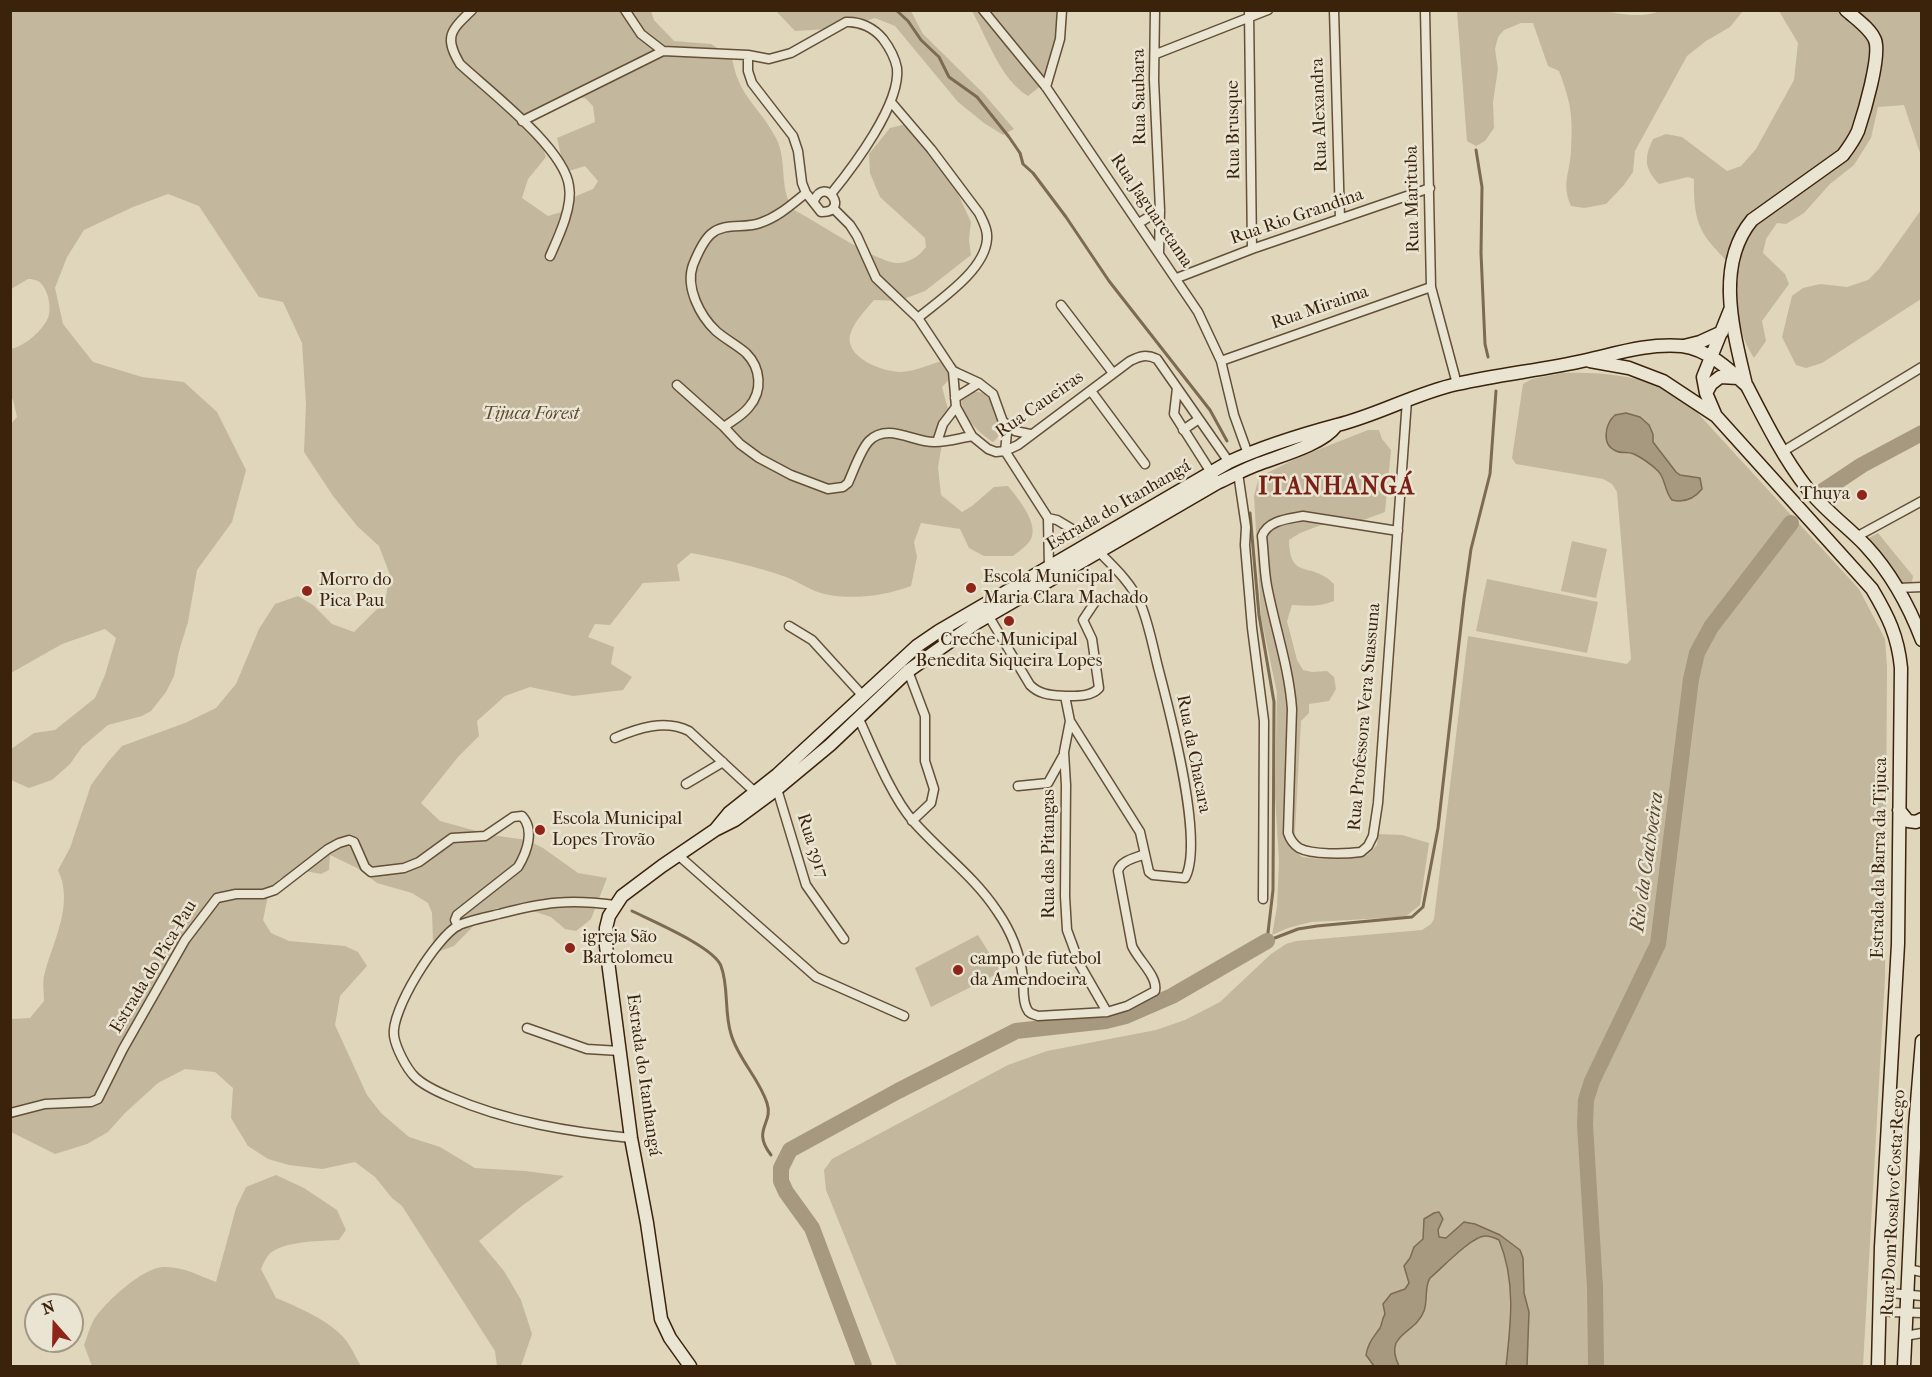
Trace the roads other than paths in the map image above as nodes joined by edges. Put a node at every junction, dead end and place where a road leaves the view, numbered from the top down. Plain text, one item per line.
1 (472, 10) edge
2 (625, 10) edge
3 (983, 10) edge
4 (1062, 10) edge
5 (1155, 10) edge
6 (1268, 10) edge
7 (1334, 10) edge
8 (1425, 10) edge
9 (1846, 10) edge
10 (1249, 14) edge
11 (663, 51) junction
12 (1156, 54) junction
13 (748, 55) junction
14 (1046, 87) junction
15 (891, 102) junction
16 (522, 121) junction
17 (1430, 188) junction
18 (806, 193) junction
19 (831, 194) junction
20 (814, 201) junction
21 (833, 208) junction
22 (1160, 210) junction
23 (1340, 219) junction
24 (1139, 223) junction
25 (1252, 249) junction
26 (1159, 254) junction
27 (550, 256) dead end
28 (1177, 278) junction
29 (1431, 287) junction
30 (1061, 305) dead end
31 (1730, 309) junction
32 (918, 318) junction
33 (1722, 332) junction
34 (1681, 346) junction
35 (1711, 357) junction
36 (1587, 360) junction
37 (1221, 361) junction
38 (1922, 367) edge
39 (952, 371) junction
40 (1113, 373) junction
41 (1742, 382) junction
42 (979, 383) junction
43 (1456, 384) junction
44 (677, 385) dead end
45 (1177, 388) junction
46 (1091, 391) junction
47 (1706, 393) junction
48 (1407, 400) junction
49 (956, 402) junction
50 (1716, 416) junction
51 (1199, 419) junction
52 (1003, 422) junction
53 (1336, 426) junction
54 (724, 427) junction
55 (1183, 430) junction
56 (1030, 434) junction
57 (972, 436) junction
58 (937, 442) junction
59 (1005, 452) junction
60 (1782, 453) junction
61 (1248, 454) junction
62 (1229, 462) junction
63 (1145, 464) dead end
64 (1238, 473) junction
65 (1215, 478) junction
66 (1922, 501) edge
67 (1048, 518) junction
68 (1398, 531) junction
69 (1077, 532) dead end
70 (1856, 537) junction
71 (1099, 552) junction
72 (1049, 568) junction
73 (1922, 587) edge
74 (1898, 588) junction
75 (1097, 599) dead end
76 (988, 615) junction
77 (789, 626) dead end
78 (1922, 640) edge
79 (908, 671) junction
80 (864, 696) junction
81 (1065, 696) junction
82 (858, 717) junction
83 (1070, 721) junction
84 (615, 738) dead end
85 (1064, 752) junction
86 (723, 762) junction
87 (686, 784) dead end
88 (1018, 786) dead end
89 (777, 789) junction
90 (756, 793) junction
91 (1899, 810) junction
92 (1922, 819) edge
93 (912, 821) junction
94 (715, 830) junction
95 (1145, 854) junction
96 (678, 855) junction
97 (1263, 899) dead end
98 (615, 905) junction
99 (458, 926) junction
100 (844, 939) dead end
101 (1107, 1012) junction
102 (904, 1016) dead end
103 (527, 1028) dead end
104 (1922, 1041) edge
105 (620, 1051) junction
106 (10, 1113) edge
107 (1918, 1127) edge
108 (632, 1138) junction
109 (1908, 1269) junction
110 (1922, 1272) edge
111 (1908, 1295) junction
112 (1922, 1296) edge
113 (1880, 1302) junction
114 (1906, 1312) junction
115 (1922, 1313) edge
116 (1922, 1333) edge
117 (1905, 1336) junction
118 (690, 1366) edge
119 (1878, 1366) edge
120 (1904, 1366) edge

1 - 16 street
2 - 11 street
3 - 14 street, Rua Jaguaretama
4 - 14 street
5 - 12 street, Rua Saubara
6 - 10 street
7 - 23 street, Rua Alexandra
8 - 17 street, Rua Marituba
9 - 31 main road
10 - 12 street
10 - 25 street, Rua Brusque
11 - 13 street
11 - 16 street
12 - 22 street, Rua Saubara
13 - 15 street
13 - 18 street
14 - 24 street, Rua Jaguaretama
15 - 19 street
15 - 32 street
16 - 27 street
17 - 23 street, Rua Rio Grandina
17 - 29 street, Rua Marituba
18 - 20 street
18 - 54 street
19 - 20 street
19 - 21 street
20 - 21 street
21 - 32 street
22 - 24 street
22 - 26 street, Rua Saubara
23 - 25 street, Rua Rio Grandina
24 - 26 street, Rua Jaguaretama
25 - 28 street, Rua Rio Grandina
26 - 28 street, Rua Jaguaretama
28 - 37 street, Rua Jaguaretama
29 - 37 street, Rua Miraima
29 - 43 street, Rua Marituba
30 - 40 street
31 - 33 main road
31 - 41 main road
32 - 39 street
33 - 34 main road
33 - 35 main road
34 - 35 main road
34 - 36 main road
35 - 41 main road
35 - 47 main road
36 - 43 main road, Estrada do Itanhangá
36 - 50 main road, Estrada da Barra da Tijuca
37 - 61 street, Rua Jaguaretama
38 - 60 street
39 - 42 street
39 - 49 street, Rua Caueiras
40 - 45 street, Rua Caueiras
40 - 46 street, Rua Caueiras
41 - 47 main road
41 - 60 main road
42 - 49 street
42 - 52 street
43 - 48 main road, Estrada do Itanhangá
44 - 54 street
45 - 51 street
45 - 55 street
46 - 56 street, Rua Caueiras
46 - 63 street
47 - 50 main road, Estrada da Barra da Tijuca
48 - 53 main road, Estrada do Itanhangá
48 - 68 street, Rua Professora Vera Suassuna
49 - 57 street, Rua Caueiras
49 - 58 street
50 - 91 main road, Estrada da Barra da Tijuca
51 - 55 street
51 - 62 street
52 - 56 street
52 - 59 street
53 - 61 main road, Estrada do Itanhangá
53 - 64 main road, Estrada do Itanhangá
54 - 58 street
55 - 65 street
56 - 59 street, Rua Caueiras
57 - 58 street
57 - 59 street, Rua Caueiras
59 - 67 street
60 - 70 main road
61 - 62 main road, Estrada do Itanhangá
62 - 65 main road, Estrada do Itanhangá
64 - 65 main road, Estrada do Itanhangá
64 - 97 street
65 - 71 main road, Estrada do Itanhangá
65 - 72 main road, Estrada do Itanhangá
66 - 70 street
67 - 69 street
67 - 72 street
68 - 68 street, Rua Professora Vera Suassuna
70 - 74 main road
71 - 76 main road, Estrada do Itanhangá
71 - 95 street, Rua da Chacara
72 - 80 main road, Estrada do Itanhangá
73 - 74 street
74 - 78 main road
75 - 81 street
76 - 79 main road, Estrada do Itanhangá
76 - 81 street
77 - 80 street
79 - 82 main road, Estrada do Itanhangá
79 - 93 street
80 - 90 main road, Estrada do Itanhangá
81 - 83 street, Rua da Chacara
82 - 89 main road, Estrada do Itanhangá
82 - 93 street
83 - 85 street, Rua das Pitangas
83 - 95 street, Rua da Chacara
84 - 86 street
85 - 88 street
85 - 101 street, Rua das Pitangas
86 - 87 street
86 - 90 street
89 - 94 main road, Estrada do Itanhangá
89 - 100 street, Rua 3917
90 - 94 main road, Estrada do Itanhangá
91 - 92 main road
91 - 113 main road, Estrada da Barra da Tijuca
93 - 101 street
94 - 96 main road, Estrada do Itanhangá
95 - 101 street
96 - 98 main road, Estrada do Itanhangá
96 - 102 street
98 - 99 street
98 - 105 main road, Estrada do Itanhangá
99 - 106 street, Estrada do Pica-Pau
99 - 108 street
103 - 105 street
104 - 107 main road, Rua Dom Rosalvo Costa Rego
105 - 108 main road, Estrada do Itanhangá
107 - 109 main road, Rua Dom Rosalvo Costa Rego
108 - 118 main road, Estrada do Itanhangá
109 - 110 street
109 - 111 main road, Rua Dom Rosalvo Costa Rego
111 - 112 street
111 - 113 street
111 - 114 main road, Rua Dom Rosalvo Costa Rego
113 - 114 street
113 - 119 main road, Estrada da Barra da Tijuca
114 - 115 street
114 - 117 main road, Rua Dom Rosalvo Costa Rego
116 - 117 street
117 - 120 main road, Rua Dom Rosalvo Costa Rego

